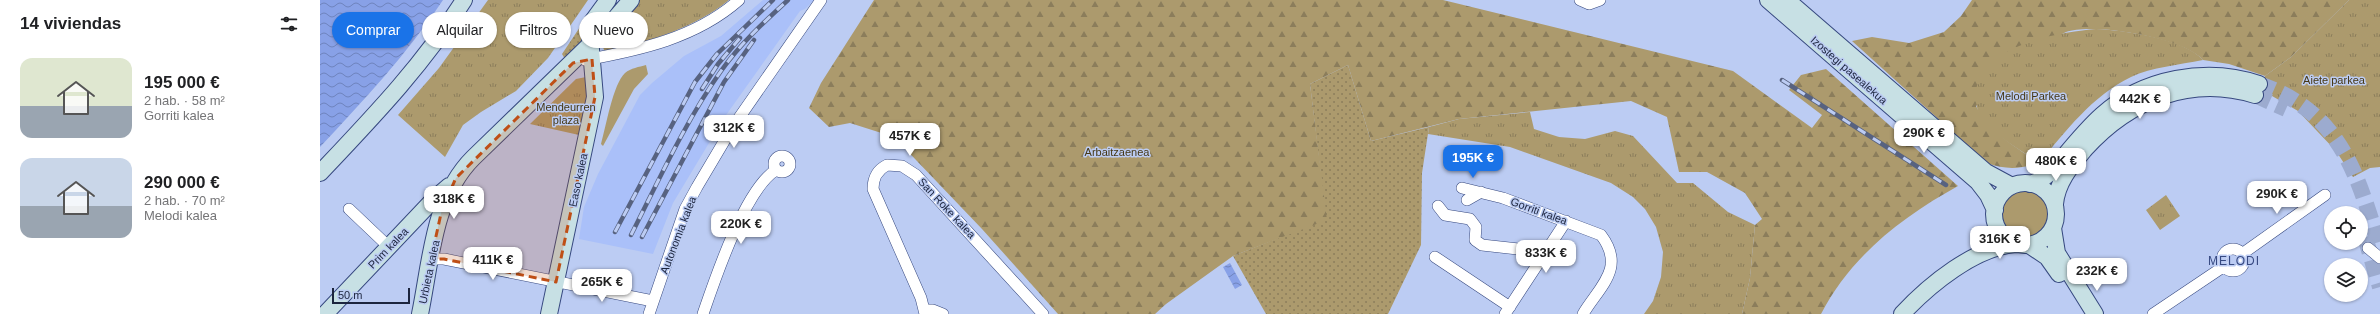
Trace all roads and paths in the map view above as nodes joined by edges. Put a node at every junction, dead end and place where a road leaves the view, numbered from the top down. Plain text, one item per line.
1 (464, 0) edge
2 (630, 0) edge
3 (739, 0) edge
4 (821, 0) edge
5 (1580, 0) edge
6 (1600, 0) edge
7 (1768, 0) edge
8 (1787, 0) edge
9 (605, 4) edge
10 (596, 50) junction
11 (1874, 83) junction
12 (776, 170) dead end
13 (320, 173) edge
14 (452, 184) junction
15 (2030, 184) junction
16 (2012, 186) junction
17 (1462, 188) dead end
18 (1481, 192) junction
19 (2325, 195) dead end
20 (1467, 200) dead end
21 (2055, 204) junction
22 (1438, 206) dead end
23 (349, 209) dead end
24 (1995, 218) junction
25 (1566, 221) junction
26 (2054, 228) junction
27 (2023, 245) junction
28 (389, 247) junction
29 (2368, 248) dead end
30 (1979, 254) junction
31 (2242, 254) junction
32 (1435, 257) dead end
33 (1543, 257) junction
34 (2380, 258) edge
35 (431, 259) junction
36 (2224, 267) junction
37 (556, 282) junction
38 (2076, 284) junction
39 (653, 301) junction
40 (1508, 310) edge
41 (926, 312) edge
42 (325, 314) edge
43 (420, 314) edge
44 (549, 314) edge
45 (649, 314) edge
46 (703, 314) edge
47 (943, 314) edge
48 (1043, 314) edge
49 (1583, 314) edge
50 (1902, 314) edge
51 (2085, 314) edge
52 (2095, 314) edge
53 (2100, 314) edge
54 (2153, 314) edge

1 - 13 main road
2 - 10 main road
3 - 10 street
4 - 39 street, Autonomia kalea
5 - 6 street
7 - 11 main road, Izostegi pasealekua
8 - 11 main road, Izostegi pasealekua
9 - 10 main road, Easo kalea
10 - 14 main road
10 - 37 main road, Easo kalea
11 - 16 main road, Izostegi pasealekua
11 - 24 main road, Izostegi pasealekua
12 - 46 street
14 - 28 main road, Prim kalea
14 - 35 main road, Urbieta kalea
15 - 16 main road
15 - 21 main road
15 - 21 main road
16 - 24 main road
17 - 18 street, Gorriti kalea
18 - 20 street
18 - 25 street, Gorriti kalea
19 - 31 street
21 - 26 main road
22 - 33 street
23 - 28 street
24 - 27 main road
24 - 30 main road
25 - 33 street
25 - 49 street, Gorriti kalea
26 - 27 main road
26 - 38 main road
27 - 30 main road
27 - 51 main road
28 - 42 main road, Prim kalea
29 - 34 street
30 - 50 main road
31 - 36 street
31 - 36 street
32 - 40 street
33 - 40 street
35 - 37 street
35 - 43 main road, Urbieta kalea
36 - 54 street
37 - 39 street
37 - 44 main road, Easo kalea
38 - 52 main road
38 - 53 street
39 - 45 street, Autonomia kalea
41 - 47 street, San Roke kalea
41 - 48 street, San Roke kalea

